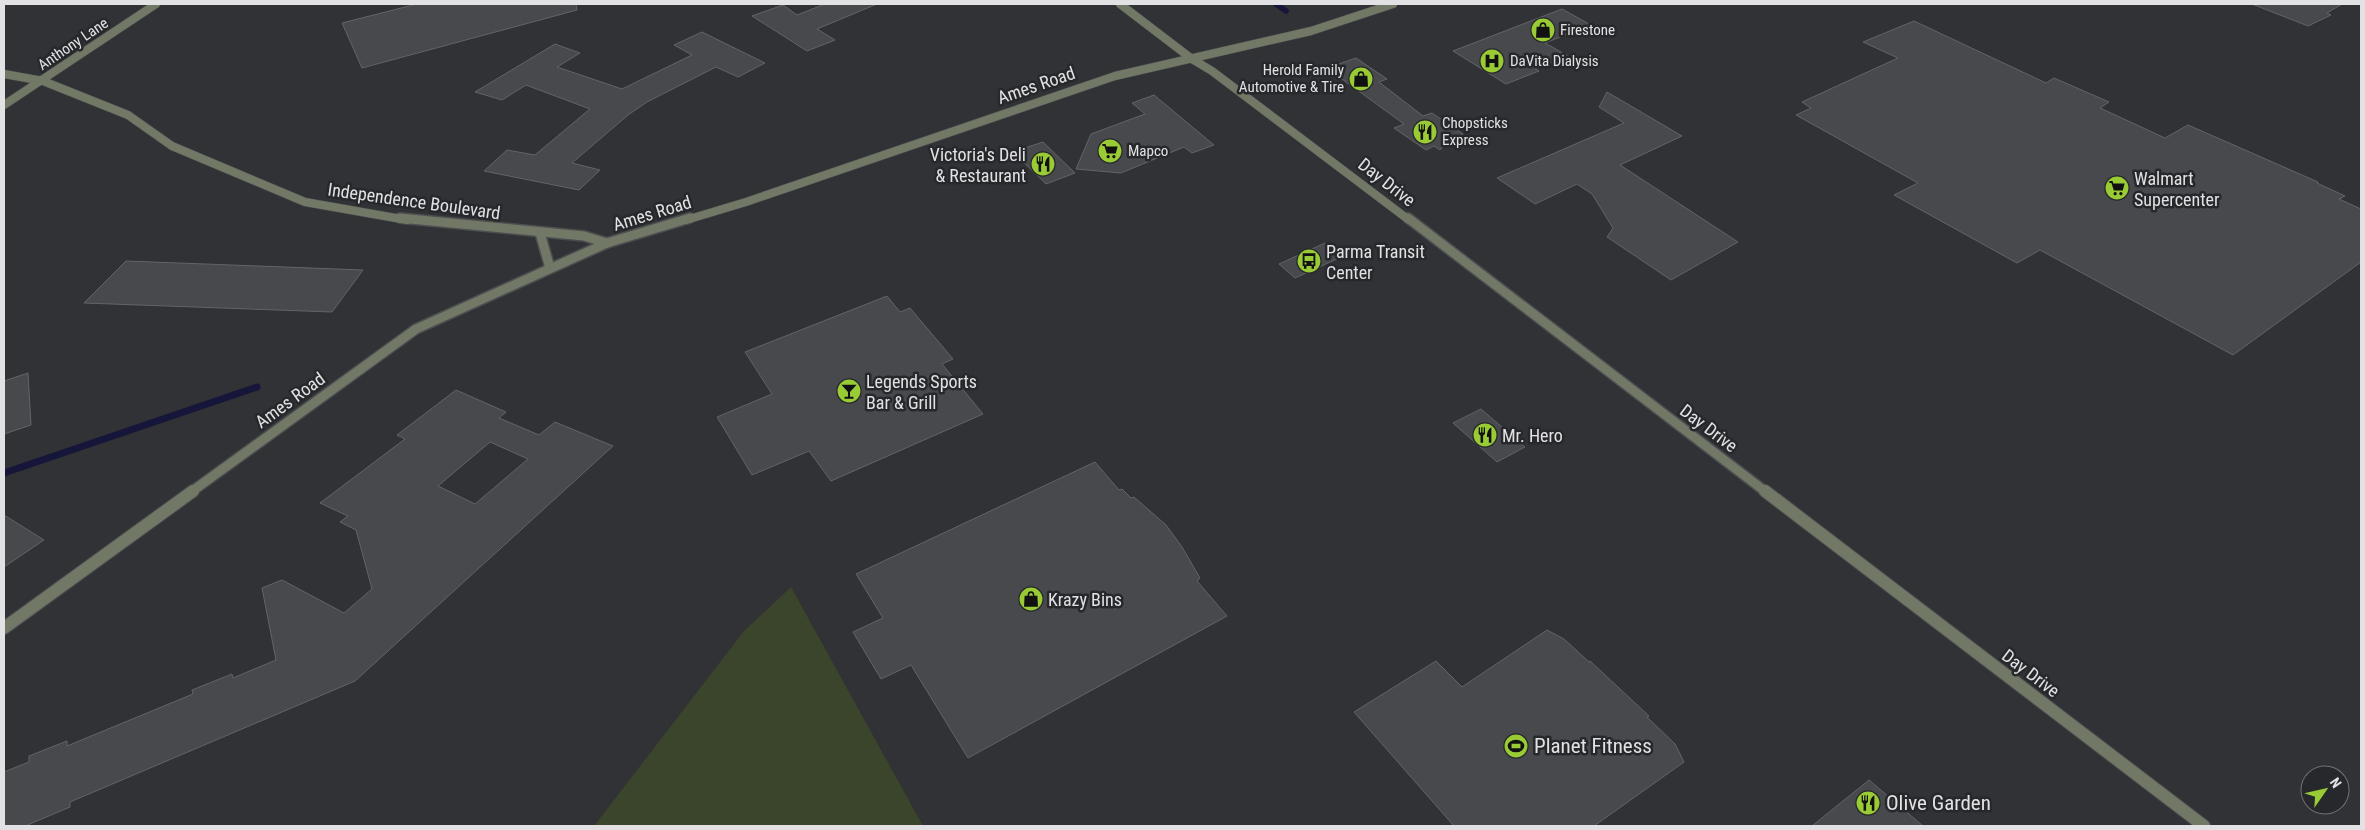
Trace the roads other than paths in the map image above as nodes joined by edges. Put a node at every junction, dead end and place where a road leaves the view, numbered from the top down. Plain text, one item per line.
1 (156, 4) edge
2 (1120, 4) edge
3 (1393, 4) edge
4 (1192, 59) junction
5 (4, 74) edge
6 (43, 81) junction
7 (4, 105) edge
8 (540, 233) junction
9 (607, 244) junction
10 (550, 268) junction
11 (4, 628) edge
12 (2204, 826) edge

1 - 6 street, Anthony Lane
2 - 4 street, Day Drive
3 - 4 street, Ames Road
4 - 9 street, Ames Road
4 - 12 street, Day Drive
5 - 6 street, Independence Boulevard
6 - 7 street, Anthony Lane
6 - 8 street, Independence Boulevard
8 - 9 street, Independence Boulevard
8 - 10 street
9 - 10 street, Ames Road
10 - 11 street, Ames Road

